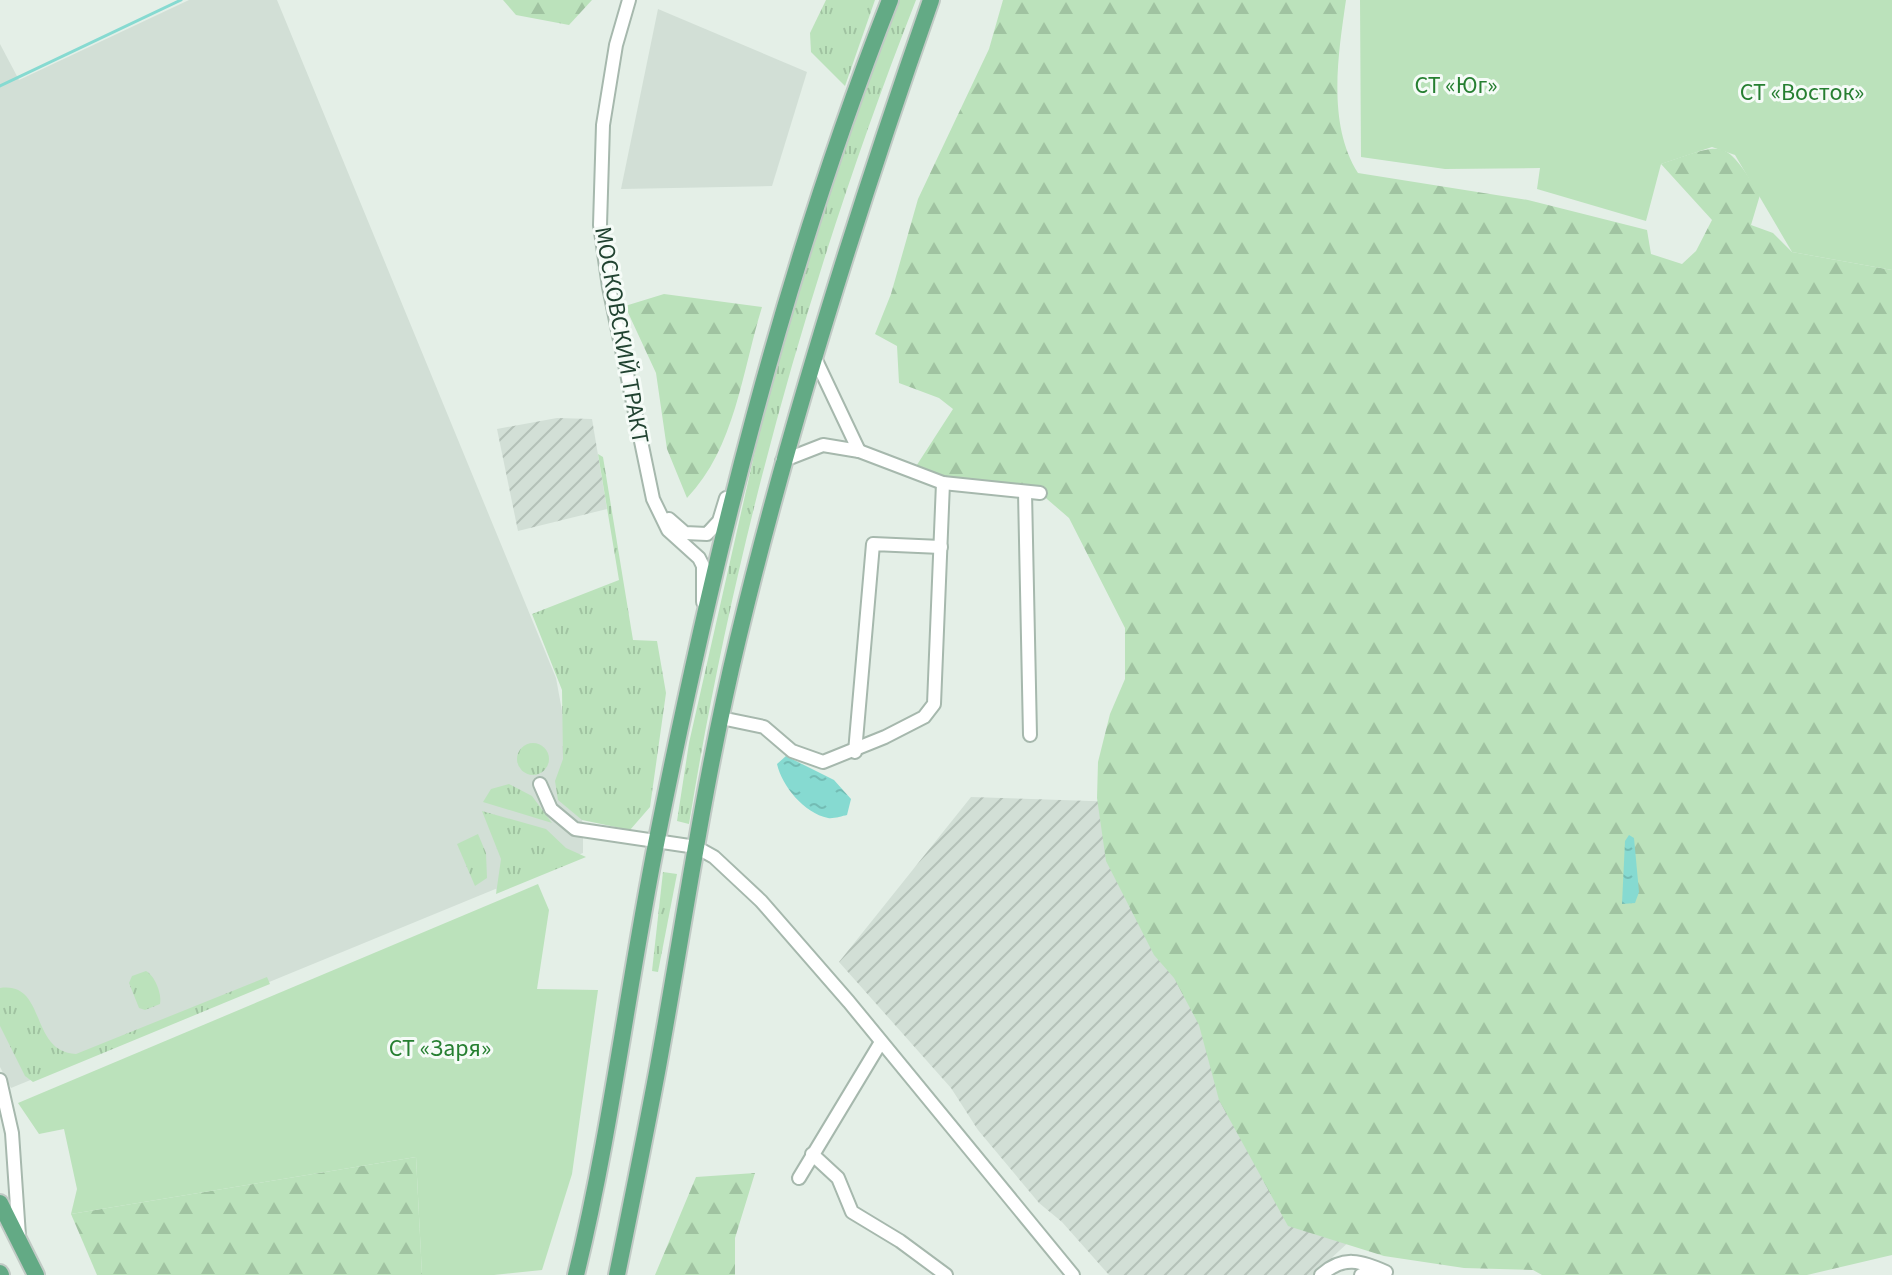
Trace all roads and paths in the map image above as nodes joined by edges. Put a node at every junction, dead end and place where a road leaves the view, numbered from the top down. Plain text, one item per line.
1 (629, 0) edge
2 (890, 0) edge
3 (931, 0) edge
4 (813, 355) junction
5 (859, 451) junction
6 (782, 461) junction
7 (737, 474) junction
8 (649, 481) junction
9 (943, 483) junction
10 (1025, 492) junction
11 (1040, 493) dead end
12 (941, 547) junction
13 (702, 624) junction
14 (721, 718) junction
15 (1030, 735) dead end
16 (855, 752) junction
17 (540, 784) dead end
18 (657, 840) junction
19 (696, 847) junction
20 (881, 1042) junction
21 (0, 1080) edge
22 (812, 1154) junction
23 (799, 1178) dead end
24 (0, 1203) edge
25 (20, 1243) junction
26 (1389, 1274) edge
27 (36, 1275) edge
28 (576, 1275) edge
29 (617, 1275) edge
30 (946, 1275) edge
31 (1073, 1275) edge
32 (1321, 1275) edge
33 (1361, 1275) edge

1 - 8 street, МОСКОВСКИЙ ТРАКТ
2 - 7 main road
3 - 4 main road
4 - 5 street
4 - 6 main road
5 - 6 street
5 - 9 street
6 - 14 main road
7 - 8 street, МОСКОВСКИЙ ТРАКТ
7 - 13 main road
8 - 13 street, МОСКОВСКИЙ ТРАКТ
9 - 10 street
9 - 12 street
10 - 11 street
10 - 15 street
12 - 16 street
12 - 16 street
13 - 18 main road
14 - 16 street
14 - 19 main road
17 - 18 street
18 - 19 street
18 - 28 main road
19 - 20 street
19 - 29 main road
20 - 22 street
20 - 31 street
21 - 25 street
22 - 23 street
22 - 30 street
24 - 25 main road
25 - 27 main road
26 - 32 street
26 - 33 street

